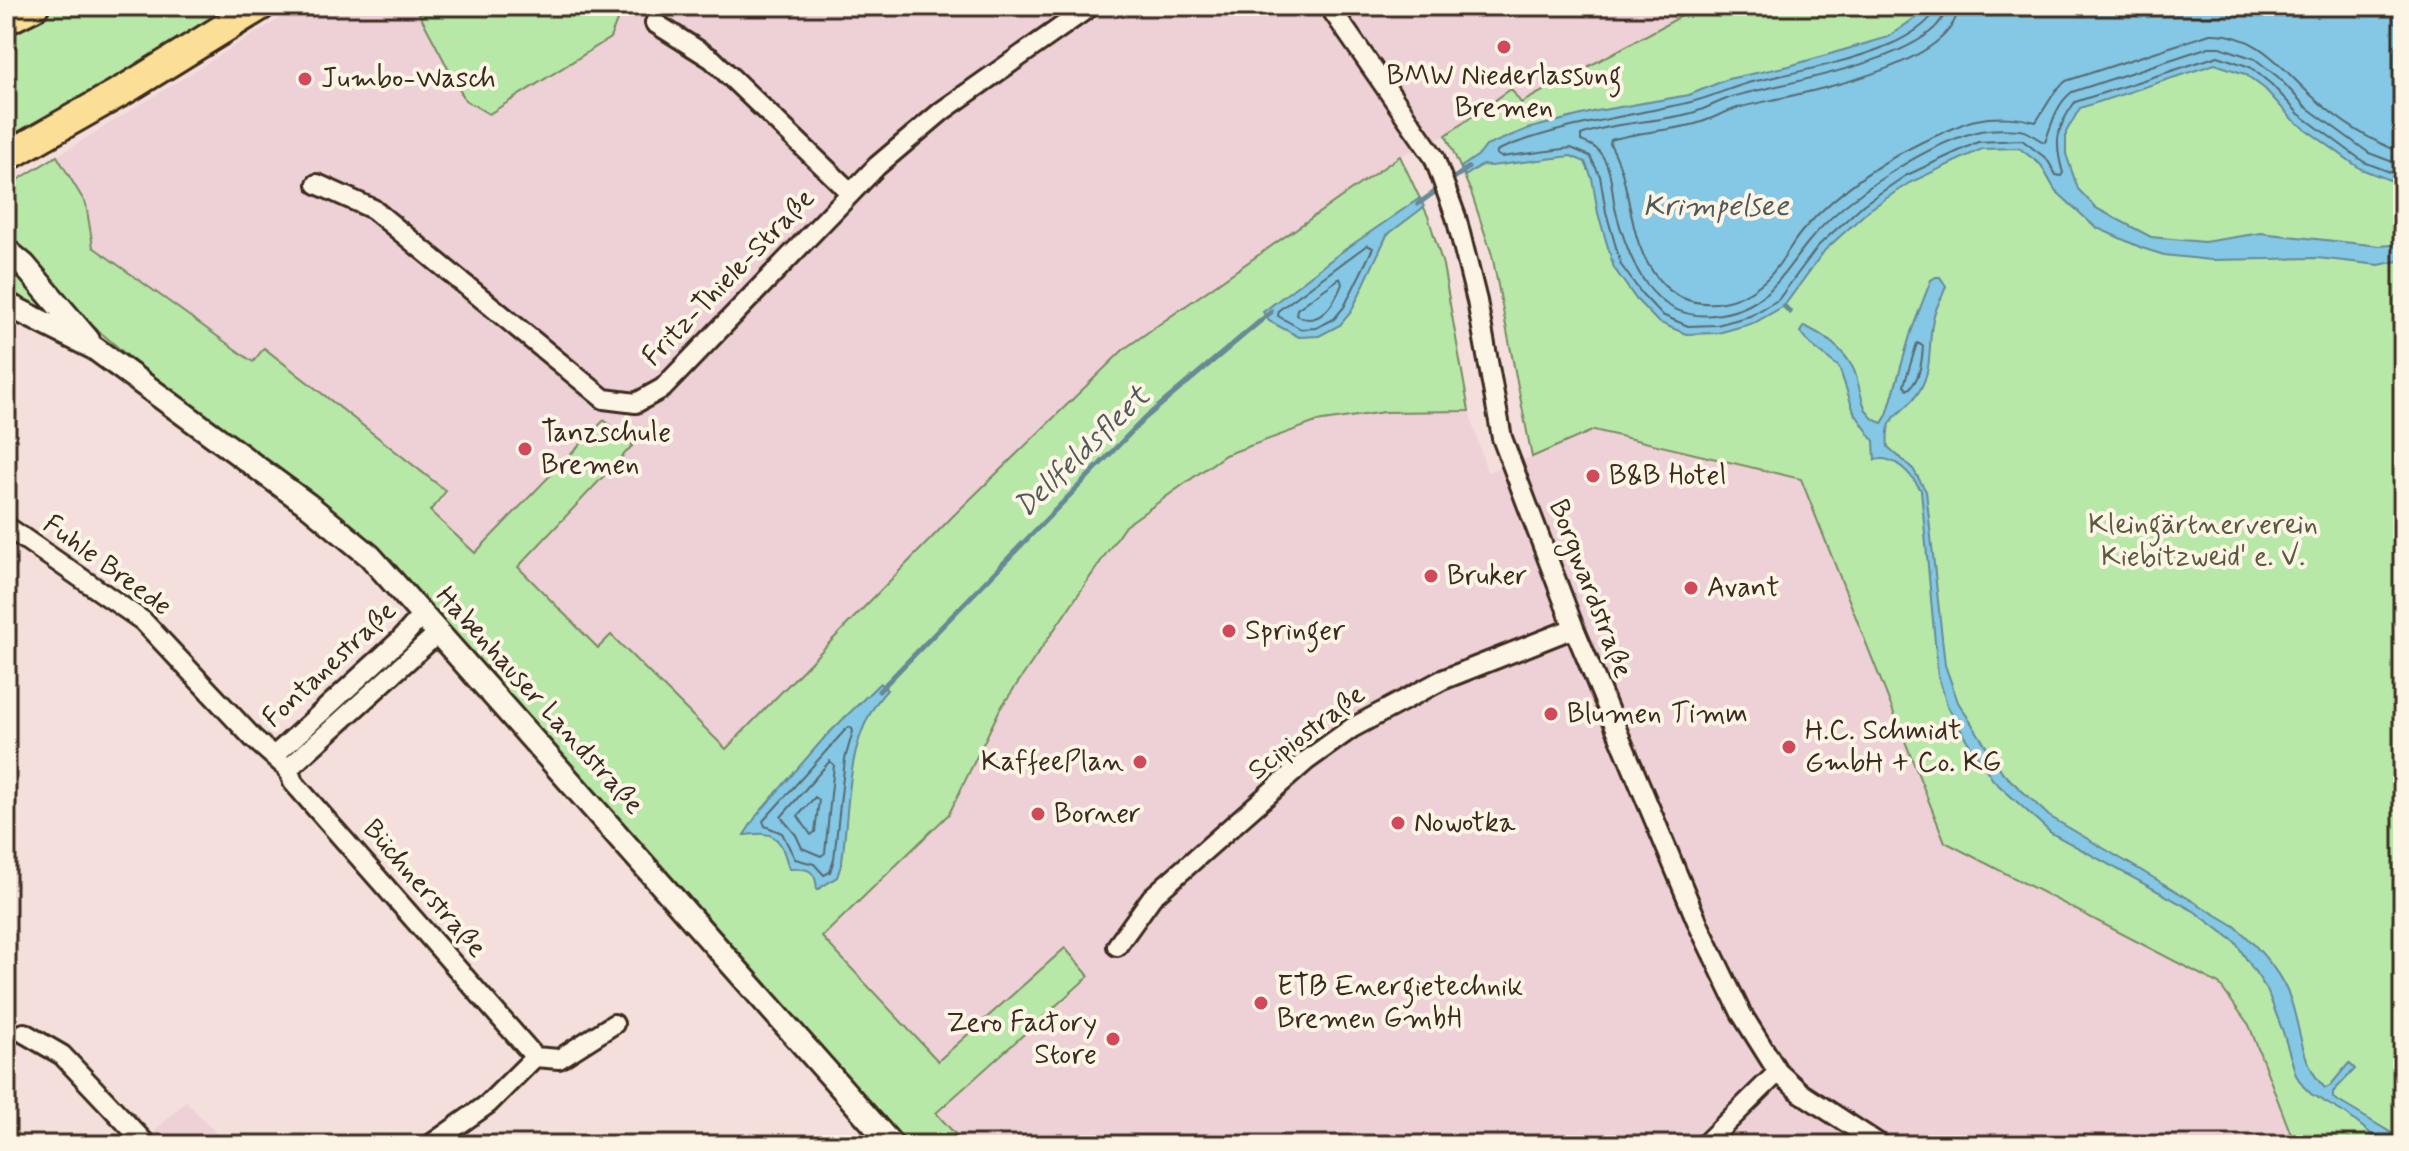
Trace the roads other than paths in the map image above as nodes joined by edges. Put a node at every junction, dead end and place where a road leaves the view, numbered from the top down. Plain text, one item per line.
1 (34, 6) edge
2 (260, 6) edge
3 (1091, 6) edge
4 (1329, 6) edge
5 (6, 20) edge
6 (655, 23) dead end
7 (12, 150) edge
8 (317, 184) dead end
9 (851, 193) junction
10 (6, 250) edge
11 (6, 304) edge
12 (94, 348) junction
13 (6, 526) edge
14 (423, 614) junction
15 (1574, 628) junction
16 (439, 632) junction
17 (275, 755) junction
18 (288, 769) junction
19 (1117, 946) dead end
20 (614, 1024) dead end
21 (24, 1033) dead end
22 (535, 1057) junction
23 (1778, 1072) junction
24 (883, 1141) edge
25 (147, 1145) edge
26 (430, 1145) edge
27 (1704, 1145) edge
28 (1881, 1145) edge

1 - 5 main road
2 - 7 main road
3 - 9 street, Fritz-Thiele-Straße
4 - 15 street, Borgwardstraße
6 - 9 street
8 - 9 street, Fritz-Thiele-Straße
10 - 12 street, Habenhauser Landstraße
11 - 12 street, Habenhauser Landstraße
12 - 14 street, Habenhauser Landstraße
13 - 17 street, Fuhle Breede
14 - 16 street, Habenhauser Landstraße
14 - 17 street, Fontanestraße
15 - 19 street, Scipiostraße
15 - 23 street, Borgwardstraße
16 - 18 street, Fontanestraße
16 - 24 street, Habenhauser Landstraße
17 - 18 street, Büchnerstraße
18 - 22 street, Büchnerstraße
20 - 22 street
21 - 25 street
22 - 26 street
23 - 27 street
23 - 28 street, Borgwardstraße

